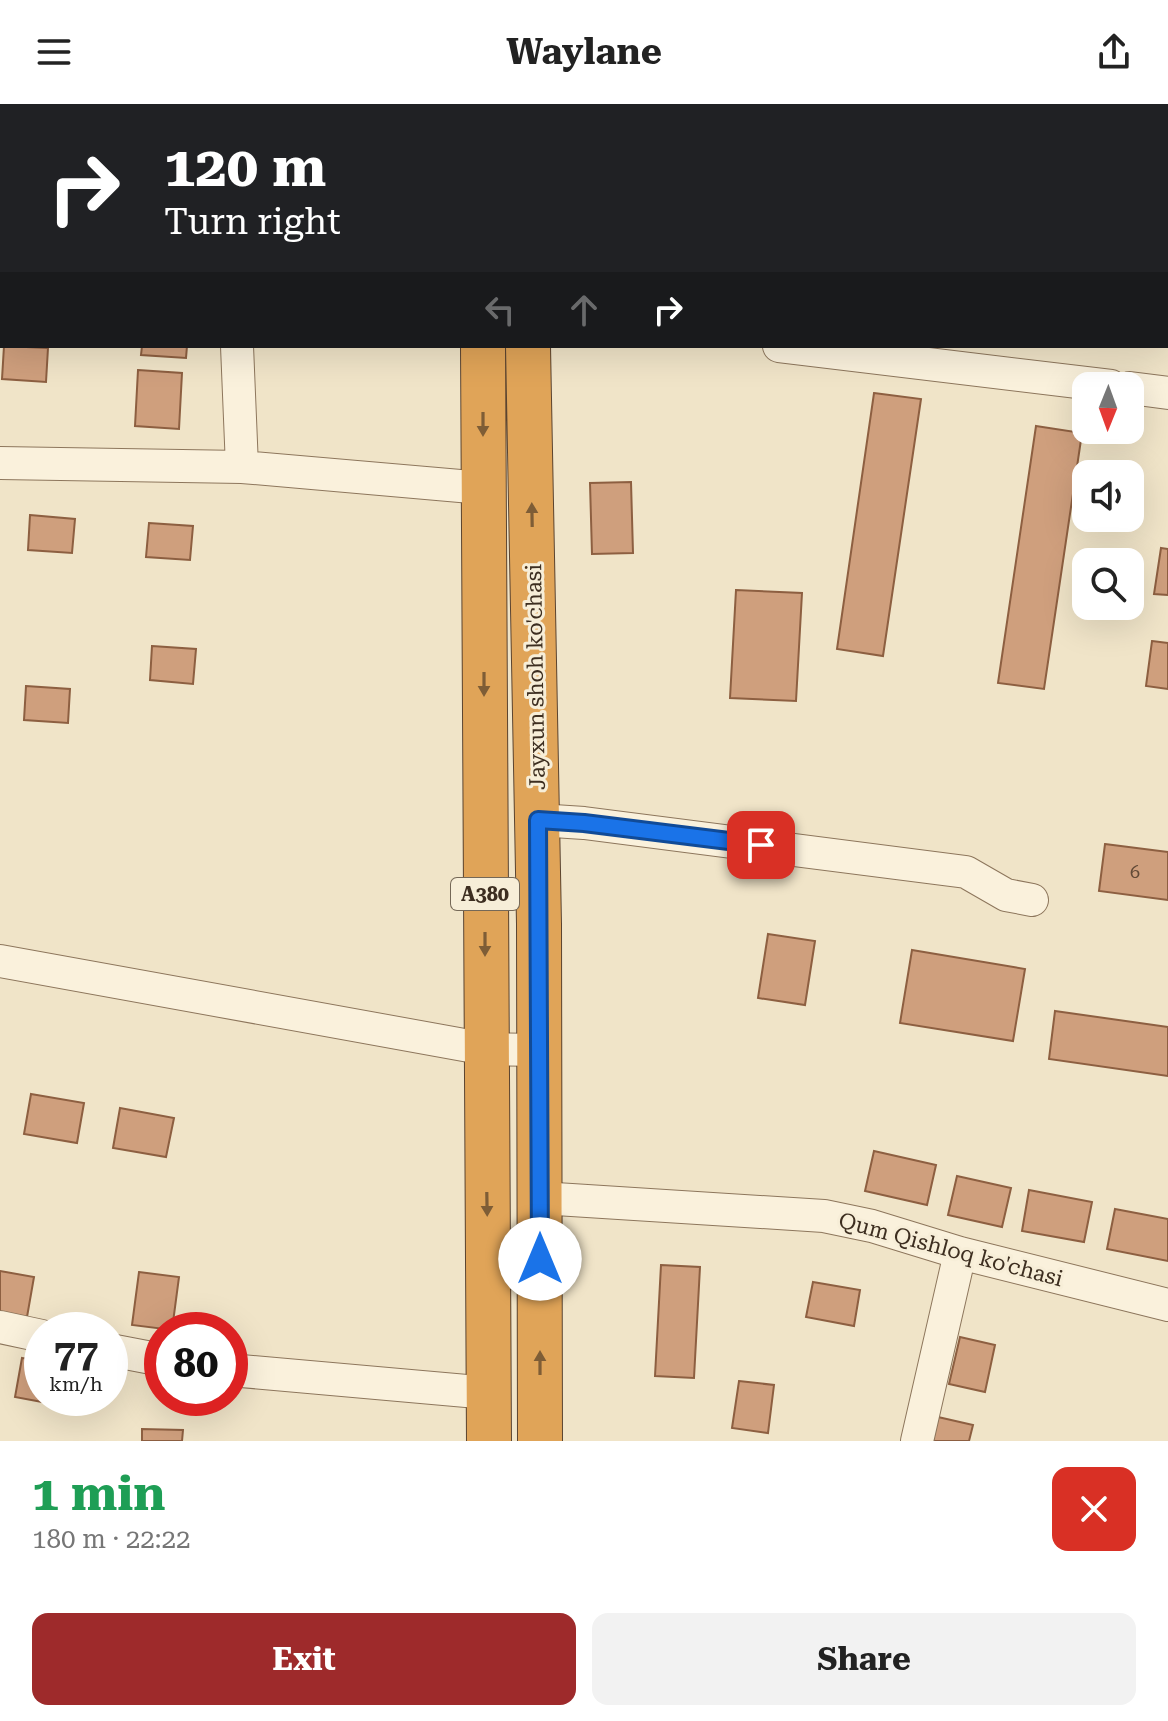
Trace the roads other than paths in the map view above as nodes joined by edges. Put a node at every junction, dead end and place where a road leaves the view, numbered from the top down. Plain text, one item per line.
1 (237, 348) edge
2 (483, 348) edge
3 (528, 348) edge
4 (796, 348) edge
5 (1072, 381) edge
6 (1144, 390) edge
7 (1168, 393) edge
8 (0, 463) edge
9 (242, 467) junction
10 (483, 488) junction
11 (538, 820) junction
12 (1032, 900) dead end
13 (0, 961) edge
14 (486, 1049) junction
15 (539, 1050) junction
16 (540, 1198) junction
17 (960, 1253) junction
18 (1168, 1305) edge
19 (0, 1327) edge
20 (24, 1332) edge
21 (248, 1372) edge
22 (489, 1393) junction
23 (489, 1441) edge
24 (540, 1441) edge
25 (917, 1441) edge

1 - 9 street
2 -> 10 highway, A380
11 -> 3 highway, Jayxun shoh ko'chasi / A380
4 - 5 street
6 - 7 street
8 - 9 street
9 - 10 street
10 -> 14 highway, A380
11 - 12 street
11 - 15 highway, Jayxun shoh ko'chasi / A380
13 - 14 street
14 - 15 street
14 -> 22 highway, A380
15 - 16 highway, Jayxun shoh ko'chasi / A380
16 - 17 street, Qum Qishloq ko'chasi
24 -> 16 highway, Jayxun shoh ko'chasi / A380
17 - 18 street, Qum Qishloq ko'chasi
17 - 25 street
19 - 20 street
21 - 22 street
22 - 23 highway, A380

